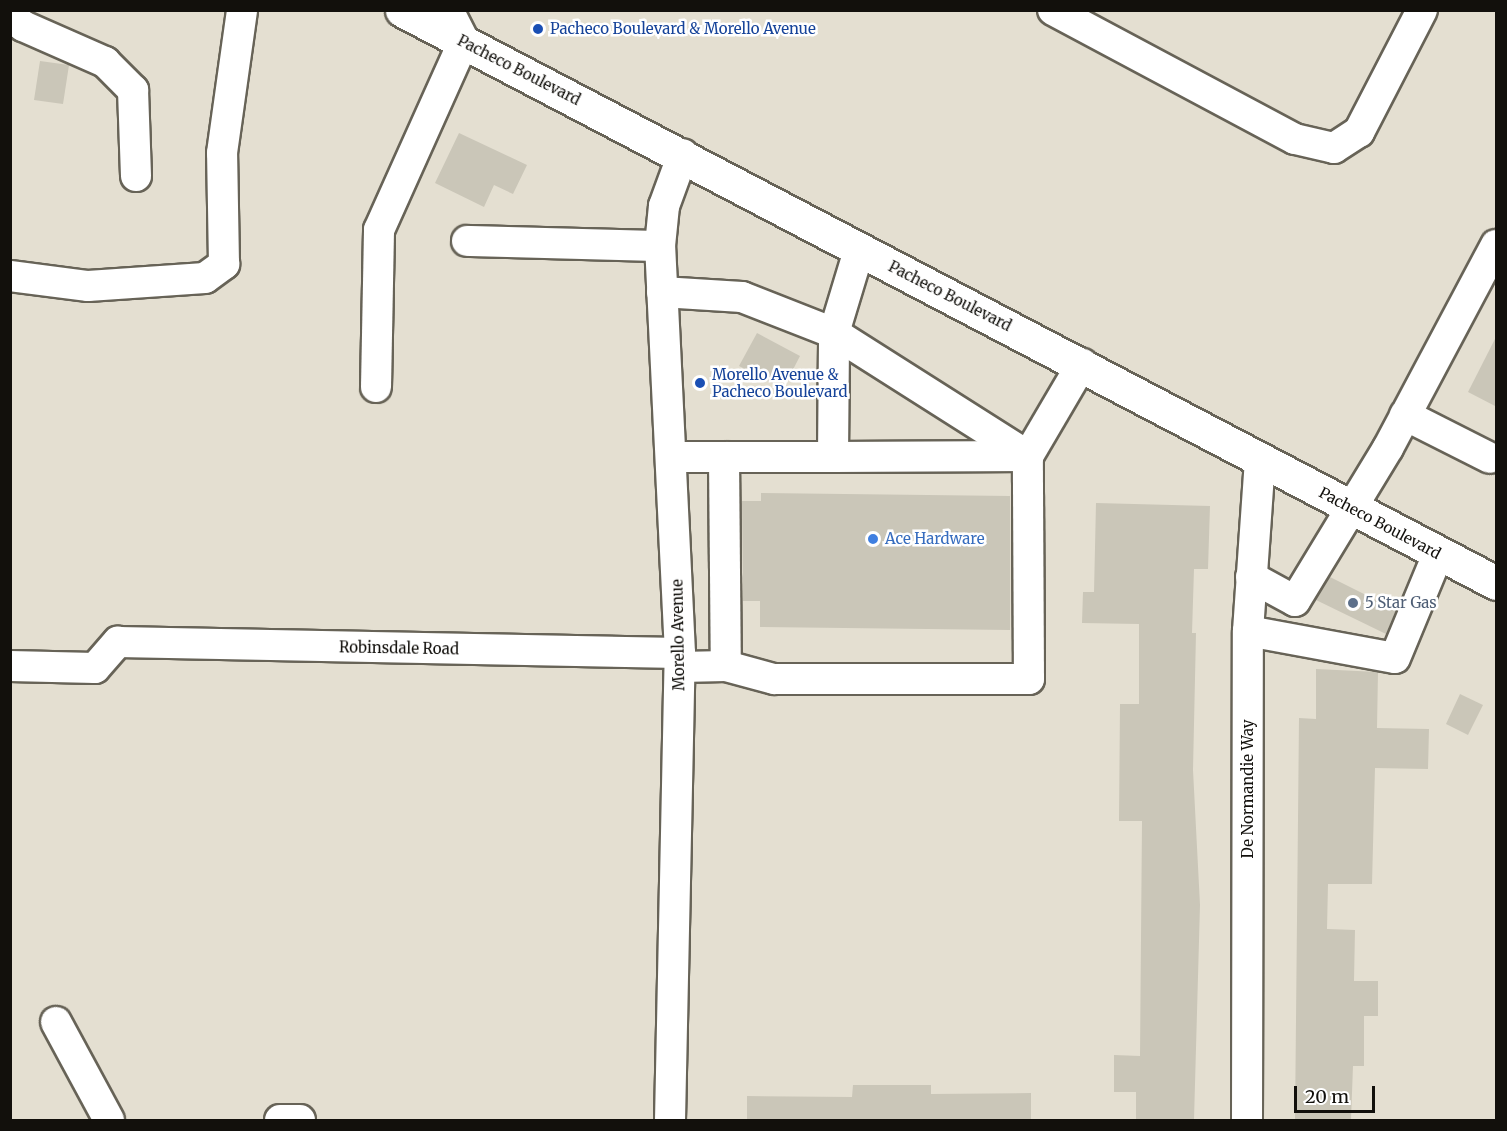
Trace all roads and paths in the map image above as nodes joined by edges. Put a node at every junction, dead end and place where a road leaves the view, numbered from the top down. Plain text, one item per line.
1 (242, 10) edge
2 (402, 10) edge
3 (448, 10) edge
4 (1053, 10) edge
5 (1422, 10) edge
6 (10, 15) edge
7 (464, 41) junction
8 (683, 154) junction
9 (136, 176) dead end
10 (467, 241) dead end
11 (1497, 245) edge
12 (660, 246) junction
13 (859, 250) junction
14 (10, 276) edge
15 (662, 292) junction
16 (834, 333) junction
17 (1082, 364) junction
18 (376, 387) dead end
19 (1405, 415) junction
20 (1028, 456) junction
21 (672, 457) junction
22 (724, 457) junction
23 (833, 457) junction
24 (1260, 458) junction
25 (1490, 458) dead end
26 (1351, 508) junction
27 (1438, 554) junction
28 (1251, 577) junction
29 (1497, 583) edge
30 (1295, 601) junction
31 (1248, 631) junction
32 (1289, 638) junction
33 (680, 660) junction
34 (10, 666) edge
35 (726, 666) junction
36 (56, 1022) dead end
37 (109, 1120) edge
38 (280, 1120) edge
39 (300, 1120) edge
40 (670, 1120) edge
41 (1247, 1120) edge

1 - 14 street
2 - 7 main road, Pacheco Boulevard
3 - 7 street
4 - 5 street
6 - 9 street
7 - 8 main road, Pacheco Boulevard
7 - 18 street
8 - 12 street, Morello Avenue
8 - 13 main road, Pacheco Boulevard
10 - 12 street
11 - 19 street
12 - 15 street, Morello Avenue
13 - 16 street
13 - 17 main road, Pacheco Boulevard
15 - 16 street
15 - 21 street, Morello Avenue
16 - 20 street
16 - 23 street
17 - 20 street
17 - 24 main road, Pacheco Boulevard
19 - 25 street
19 - 26 street
20 - 23 street
20 - 35 street, Robinsdale Road
21 - 22 street
21 - 33 street, Morello Avenue
22 - 23 street
22 - 35 street
24 - 26 main road, Pacheco Boulevard
24 - 28 street, De Normandie Way
26 - 27 main road, Pacheco Boulevard
26 - 30 street
27 - 29 main road, Pacheco Boulevard
27 - 32 street
28 - 30 street
28 - 31 street, De Normandie Way
30 - 32 street
31 - 32 street
31 - 41 street, De Normandie Way
33 - 34 street, Robinsdale Road
33 - 35 street, Robinsdale Road
33 - 40 street, Morello Avenue
36 - 37 street
38 - 39 street

